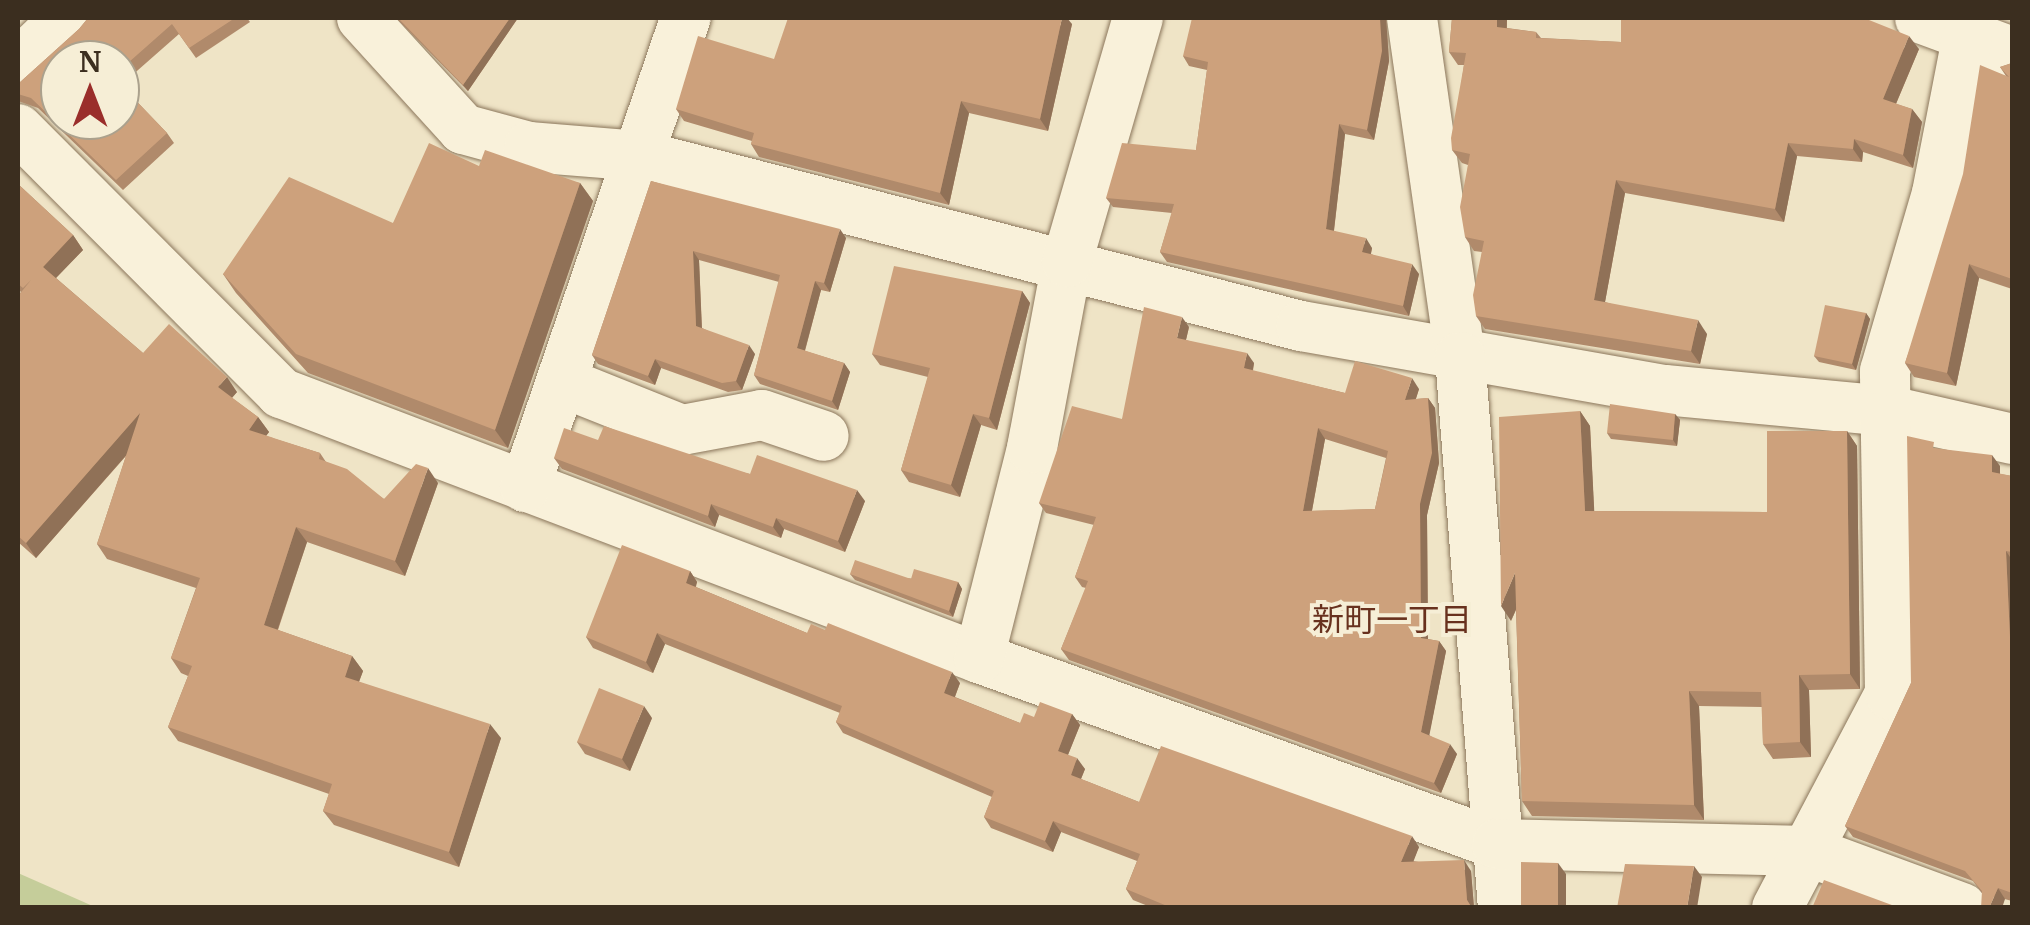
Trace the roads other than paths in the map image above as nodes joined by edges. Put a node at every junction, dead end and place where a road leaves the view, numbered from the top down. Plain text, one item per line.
1 (66, 18) edge
2 (362, 18) edge
3 (686, 18) edge
4 (1138, 18) edge
5 (1412, 18) edge
6 (1920, 18) edge
7 (1990, 46) edge
8 (18, 64) edge
9 (18, 129) edge
10 (642, 156) junction
11 (1067, 262) junction
12 (1460, 357) junction
13 (562, 382) junction
14 (1889, 412) junction
15 (824, 436) dead end
16 (2012, 439) edge
17 (525, 487) junction
18 (980, 658) junction
19 (1498, 844) junction
20 (1807, 851) junction
21 (1503, 908) edge
22 (1777, 908) edge
23 (1962, 908) edge

1 - 8 street
2 - 10 street
3 - 10 street
4 - 11 street
5 - 12 street
6 - 7 street
7 - 14 street
9 - 17 street
10 - 11 street
10 - 13 street
11 - 12 street
11 - 18 street
12 - 14 street
12 - 19 street
13 - 15 street
13 - 17 street
14 - 16 street
14 - 20 street
17 - 18 street
18 - 19 street
19 - 20 street
19 - 21 street
20 - 22 street
20 - 23 street

